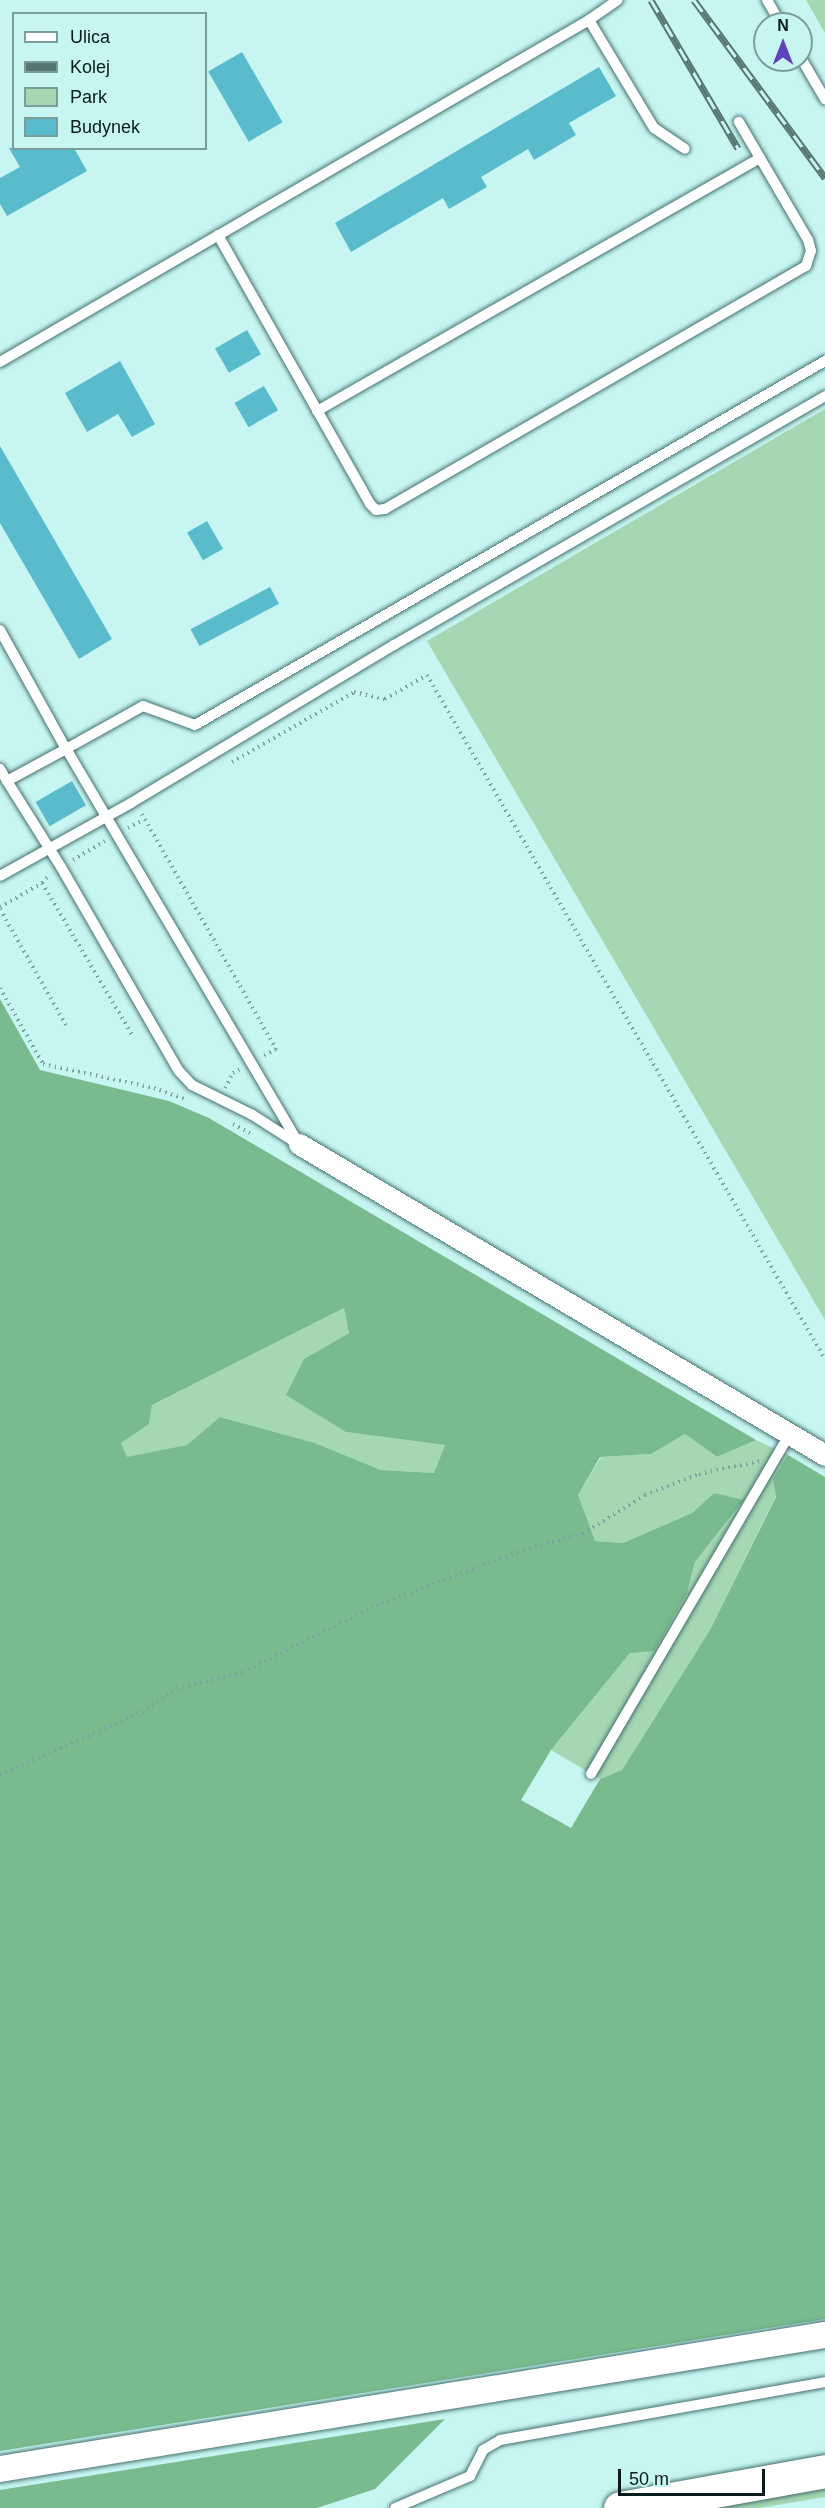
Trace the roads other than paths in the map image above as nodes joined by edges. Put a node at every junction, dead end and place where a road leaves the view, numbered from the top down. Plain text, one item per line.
1 (618, 0) edge
2 (589, 20) junction
3 (809, 72) edge
4 (825, 99) edge
5 (739, 122) dead end
6 (685, 149) dead end
7 (760, 158) junction
8 (218, 236) junction
9 (825, 361) edge
10 (0, 362) edge
11 (825, 396) edge
12 (317, 411) junction
13 (0, 630) edge
14 (66, 748) junction
15 (0, 769) edge
16 (8, 781) junction
17 (106, 816) junction
18 (49, 848) junction
19 (0, 876) edge
20 (298, 1144) junction
21 (785, 1431) junction
22 (825, 1455) edge
23 (591, 1774) dead end
24 (825, 2336) edge
25 (825, 2382) edge
26 (0, 2469) edge
27 (825, 2471) edge
28 (394, 2508) edge
29 (620, 2508) edge

1 - 2 lane
2 - 6 lane
2 - 8 lane
3 - 4 lane
5 - 7 lane
7 - 12 lane
7 - 12 lane
8 - 10 lane
8 - 12 lane
9 - 14 lane
11 - 17 lane
13 - 14 lane
14 - 16 lane
14 - 17 lane
15 - 16 lane
16 - 18 lane
17 - 18 lane
17 - 20 lane
18 - 19 lane
18 - 20 lane
20 - 21 street
21 - 22 street
21 - 23 lane
24 - 26 street
25 - 28 lane
27 - 29 highway

